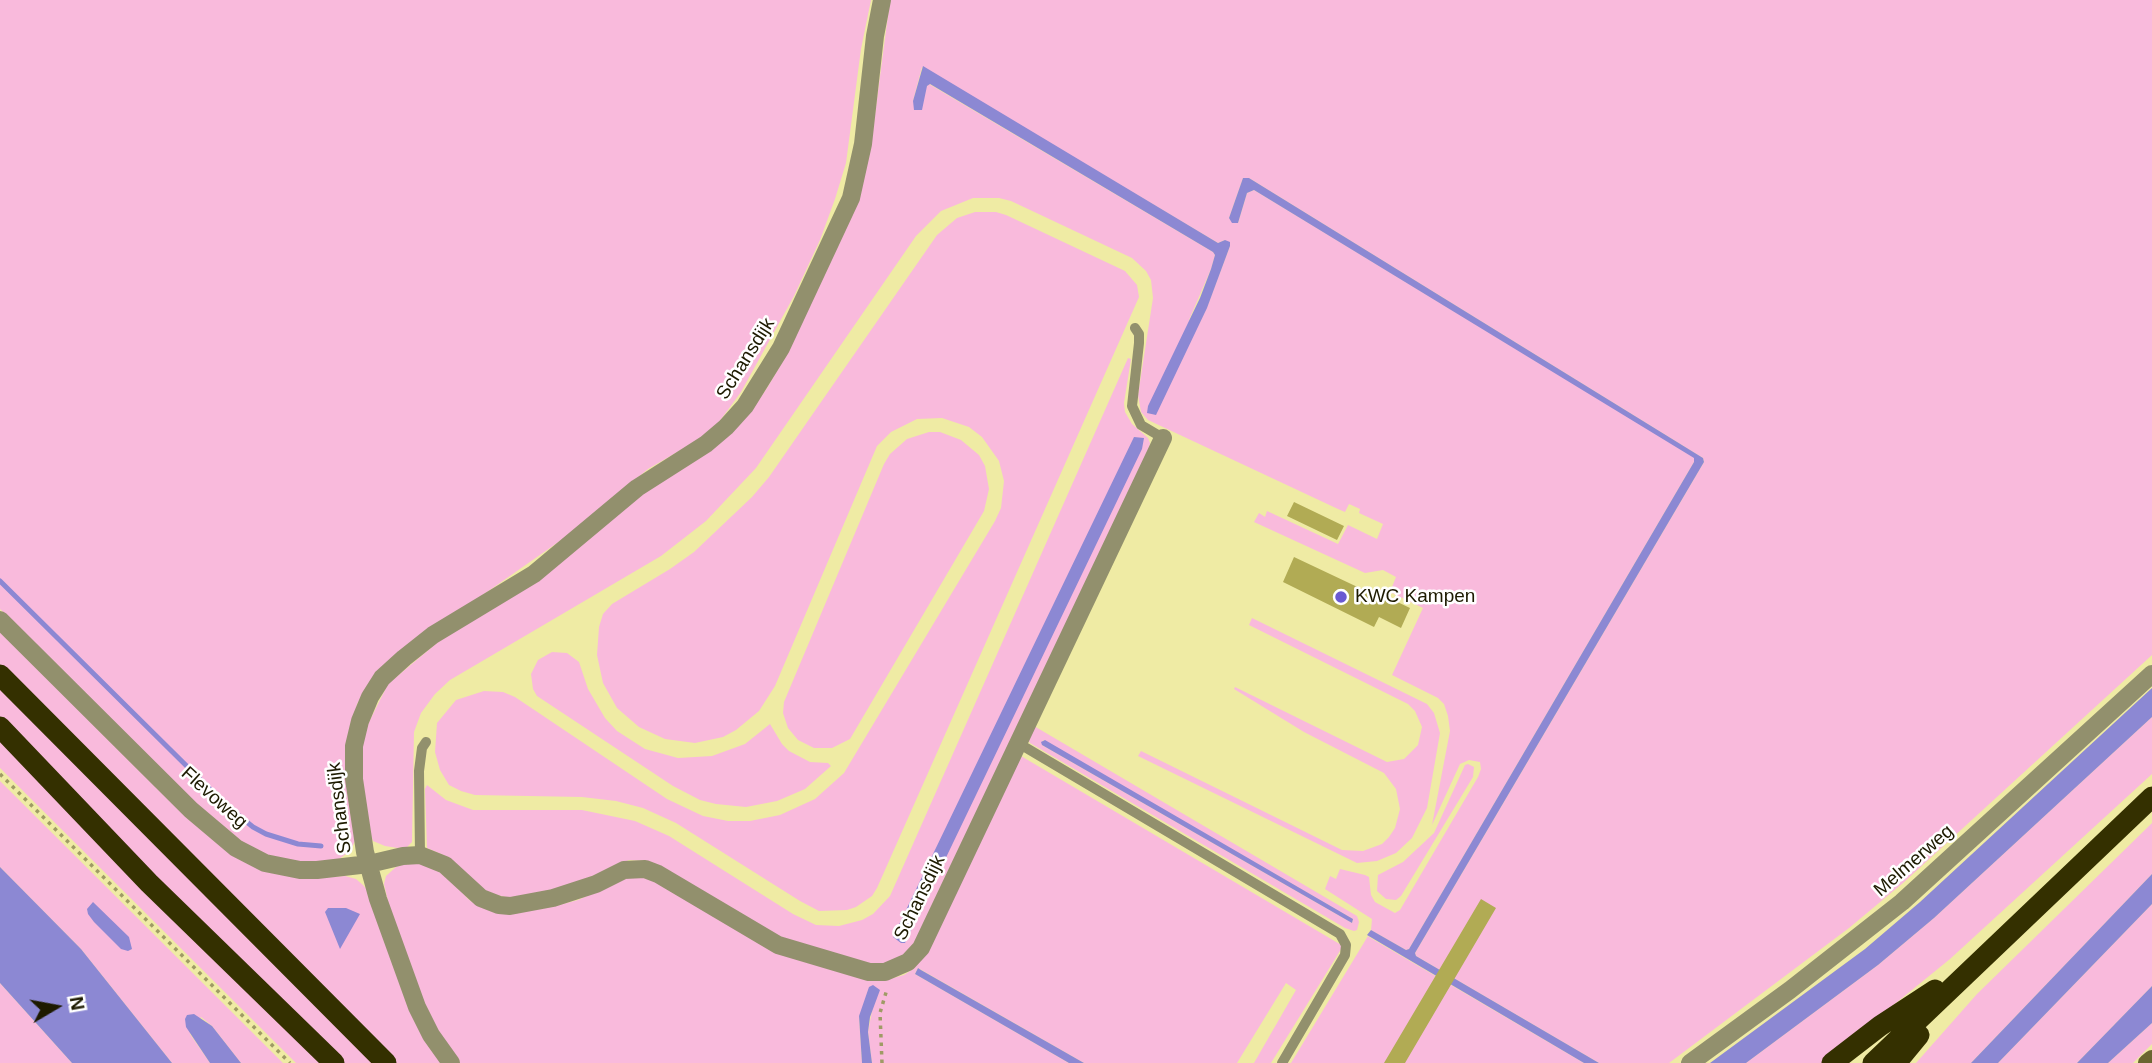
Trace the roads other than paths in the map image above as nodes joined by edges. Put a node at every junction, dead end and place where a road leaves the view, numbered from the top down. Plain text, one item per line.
1 (882, 0) edge
2 (1135, 328) dead end
3 (1163, 438) joint
4 (0, 620) edge
5 (2152, 674) edge
6 (0, 675) edge
7 (0, 727) edge
8 (426, 742) dead end
9 (1018, 743) junction
10 (2152, 797) edge
11 (420, 855) junction
12 (369, 864) junction
13 (1981, 961) junction
14 (2152, 1059) edge
15 (334, 1063) edge
16 (386, 1063) edge
17 (451, 1063) edge
18 (1282, 1063) edge
19 (1690, 1063) edge
20 (1832, 1063) edge
21 (1873, 1063) edge
22 (1896, 1063) edge
23 (2147, 1063) edge

1 - 12 street, Schansdijk
2 - 3 lane
3 - 9 street, Schansdijk
4 - 12 street, Flevoweg
5 - 19 street, Melmerweg
6 - 16 highway
7 - 15 highway
8 - 11 lane
9 - 11 street, Schansdijk
9 - 18 lane
10 - 13 highway
11 - 12 street, Schansdijk
12 - 17 street
13 - 20 highway
13 - 21 highway
13 - 22 highway
14 - 23 street

